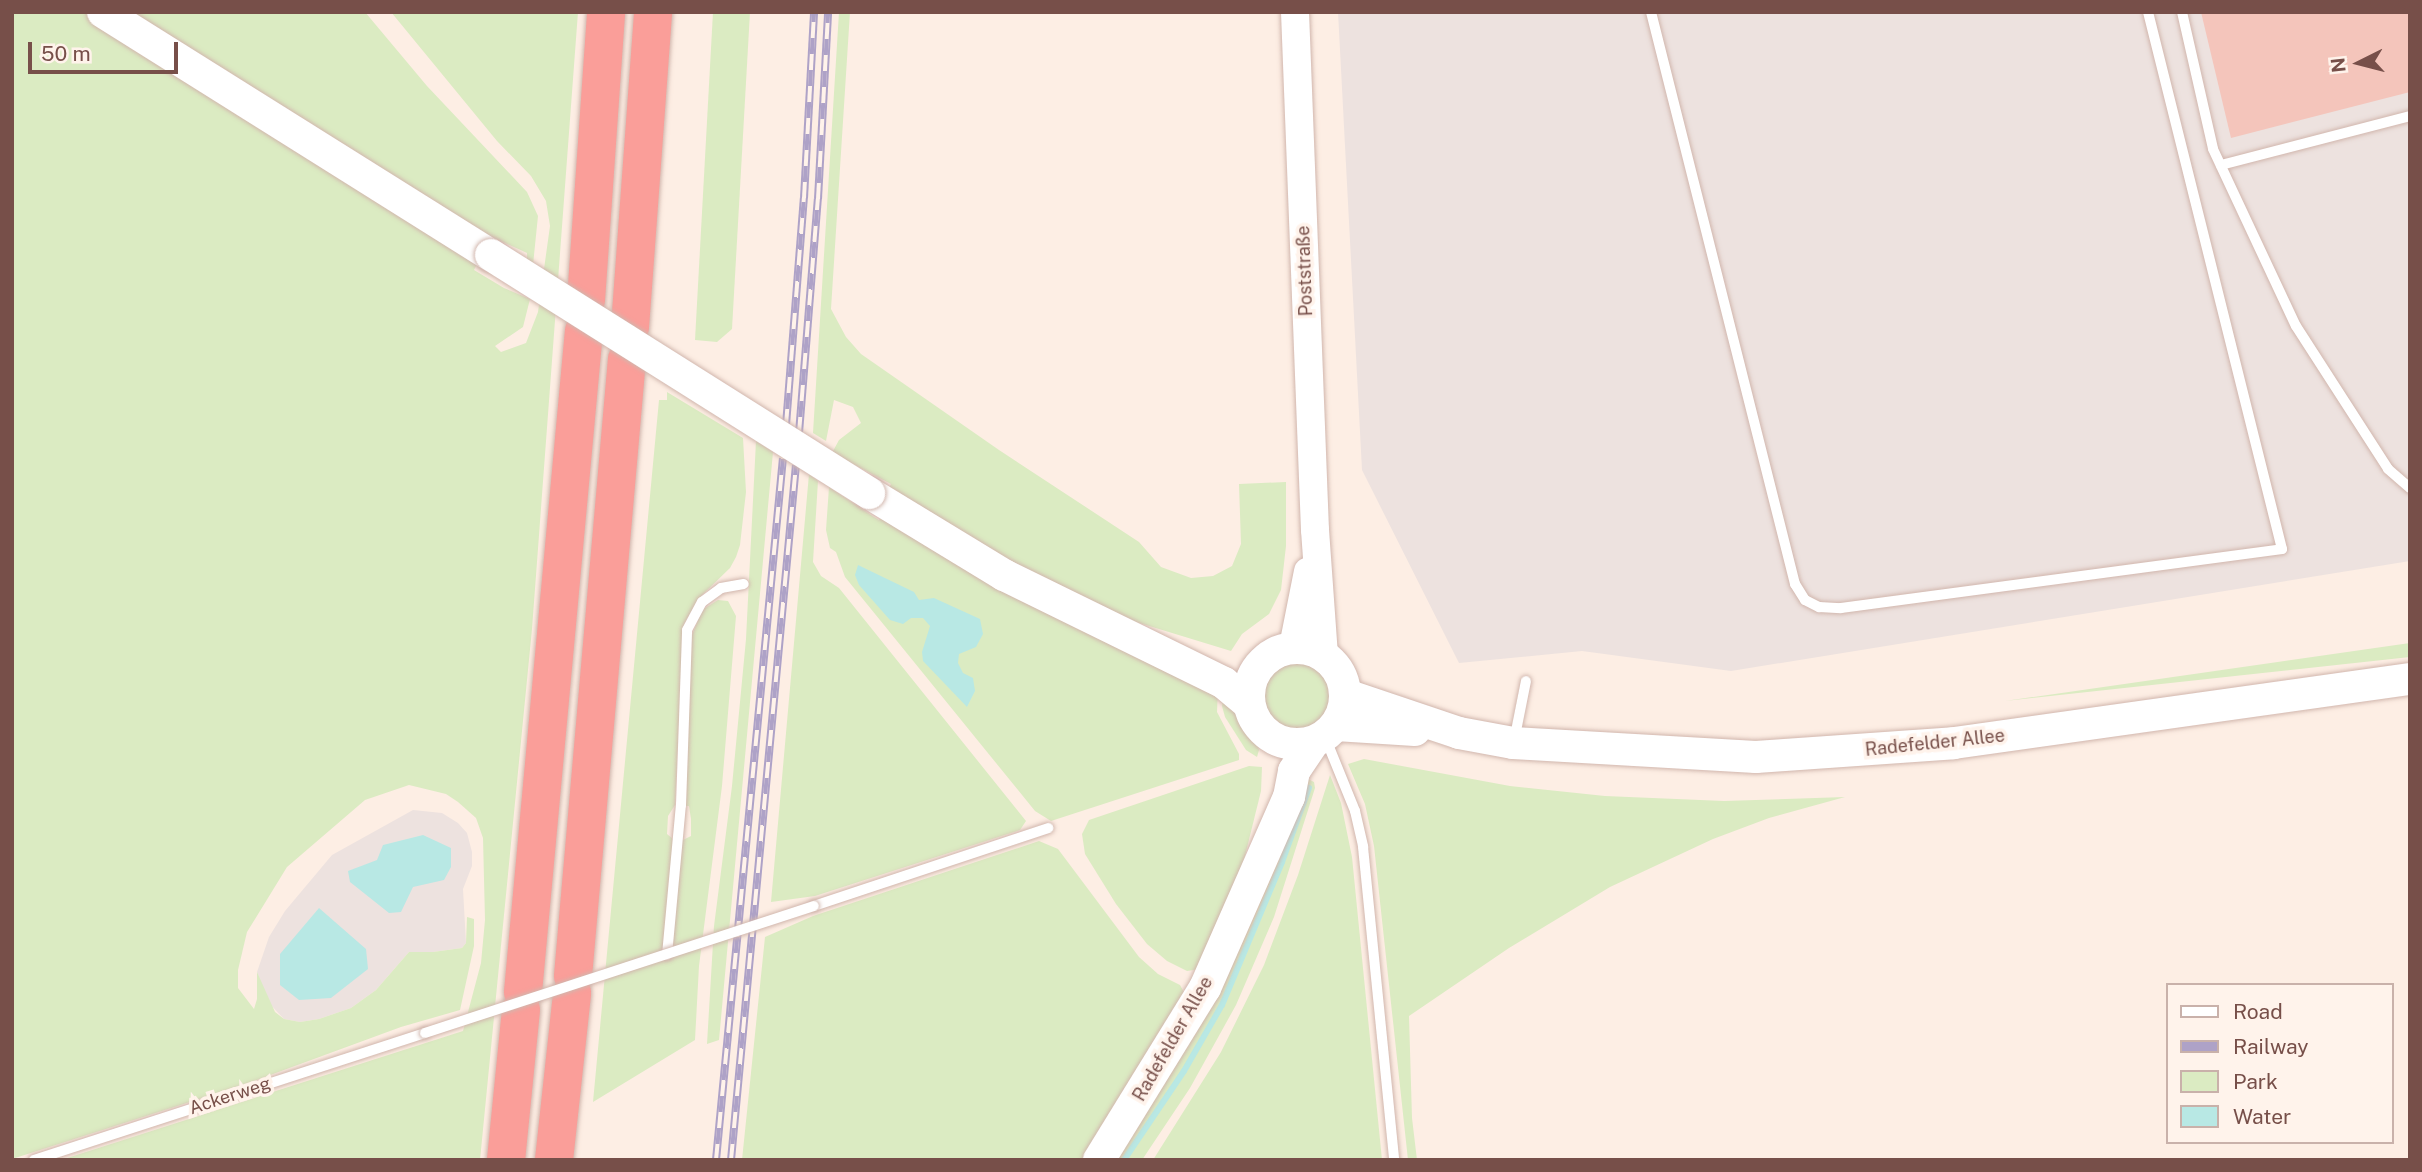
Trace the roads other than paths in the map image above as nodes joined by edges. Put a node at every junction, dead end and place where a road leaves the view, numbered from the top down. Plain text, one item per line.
1 (103, 12) edge
2 (606, 12) edge
3 (653, 12) edge
4 (1295, 12) edge
5 (1651, 12) edge
6 (2148, 12) edge
7 (2182, 12) edge
8 (2410, 116) edge
9 (2221, 165) junction
10 (2410, 488) edge
11 (1315, 530) junction
12 (744, 584) dead end
13 (1121, 631) junction
14 (1293, 648) junction
15 (1324, 655) junction
16 (1264, 660) junction
17 (2410, 679) edge
18 (1526, 681) dead end
19 (1346, 695) junction
20 (1249, 704) junction
21 (1459, 733) junction
22 (1325, 735) junction
23 (1277, 741) junction
24 (1513, 743) junction
25 (1048, 828) dead end
26 (1238, 914) junction
27 (667, 955) junction
28 (34, 1160) edge
29 (506, 1160) edge
30 (554, 1160) edge
31 (1099, 1160) edge
32 (1394, 1160) edge

1 - 13 main road, bridge
2 - 29 highway
3 - 30 highway
4 - 11 street, Poststraße
5 - 6 lane
7 - 9 lane
8 - 9 lane
9 - 10 lane
11 - 14 street, Poststraße
11 - 15 street, Poststraße
12 - 27 lane
13 - 16 main road
13 - 20 main road
14 - 15 main road
14 - 16 main road
15 - 19 main road
16 - 20 main road
17 - 24 main road, Radefelder Allee
18 - 24 lane
19 - 21 main road
19 - 22 main road
20 - 23 main road
21 - 22 main road
21 - 24 main road, Radefelder Allee
22 - 23 main road
22 - 26 main road, Radefelder Allee
22 - 32 lane
23 - 26 main road, Radefelder Allee
25 - 27 lane, Ackerweg, bridge
26 - 31 main road, Radefelder Allee
27 - 28 lane, Ackerweg, bridge

